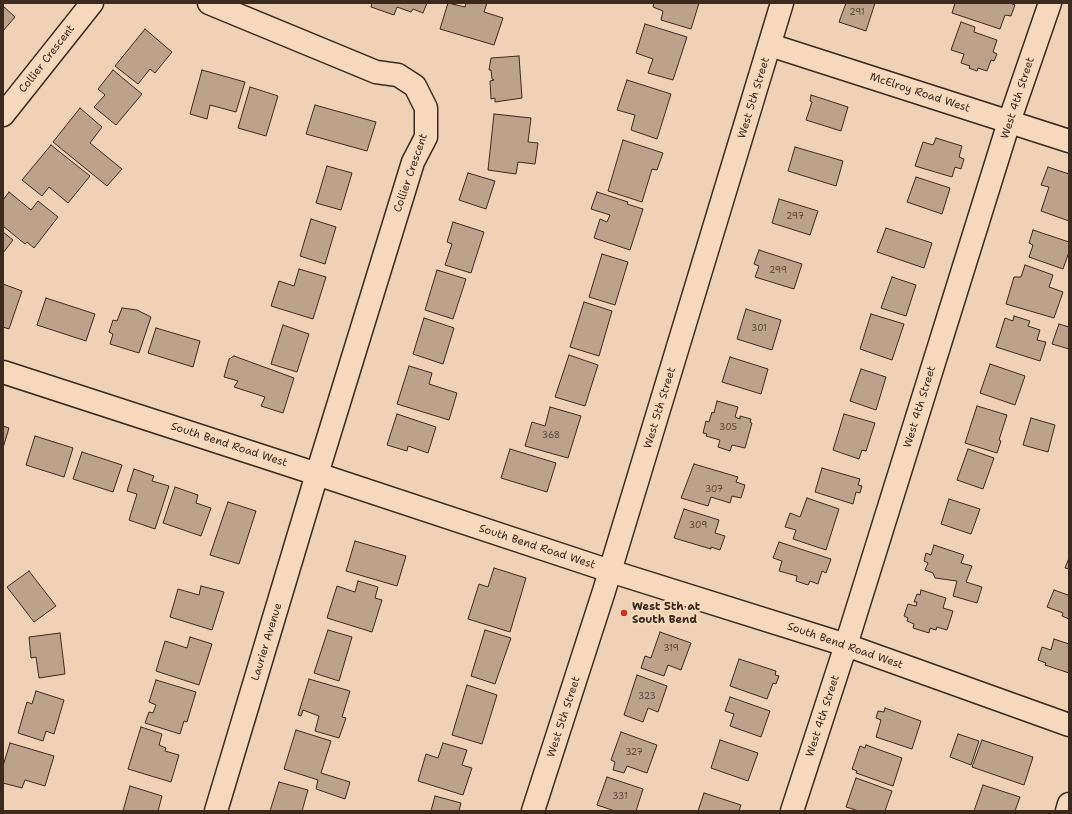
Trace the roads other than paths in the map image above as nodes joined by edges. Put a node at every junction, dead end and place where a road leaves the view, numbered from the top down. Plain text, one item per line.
1 (92, 3) edge
2 (209, 3) edge
3 (782, 3) edge
4 (1050, 3) edge
5 (770, 46) junction
6 (3, 115) edge
7 (1009, 122) junction
8 (1069, 141) edge
9 (3, 372) edge
10 (317, 474) junction
11 (610, 571) junction
12 (846, 645) junction
13 (1069, 726) edge
14 (1069, 804) edge
15 (216, 811) edge
16 (534, 811) edge
17 (792, 811) edge
18 (1067, 811) edge

1 - 6 street, Collier Crescent
2 - 10 street, Collier Crescent
3 - 5 street, West 5th Street
4 - 7 street, West 4th Street
5 - 7 street, McElroy Road West
5 - 11 street, West 5th Street
7 - 8 street, McElroy Road West
7 - 12 street, West 4th Street
9 - 10 street, South Bend Road West
10 - 11 street, South Bend Road West
10 - 15 street, Laurier Avenue
11 - 12 street, South Bend Road West
11 - 16 street, West 5th Street
12 - 13 street, South Bend Road West
12 - 17 street, West 4th Street
14 - 18 street

